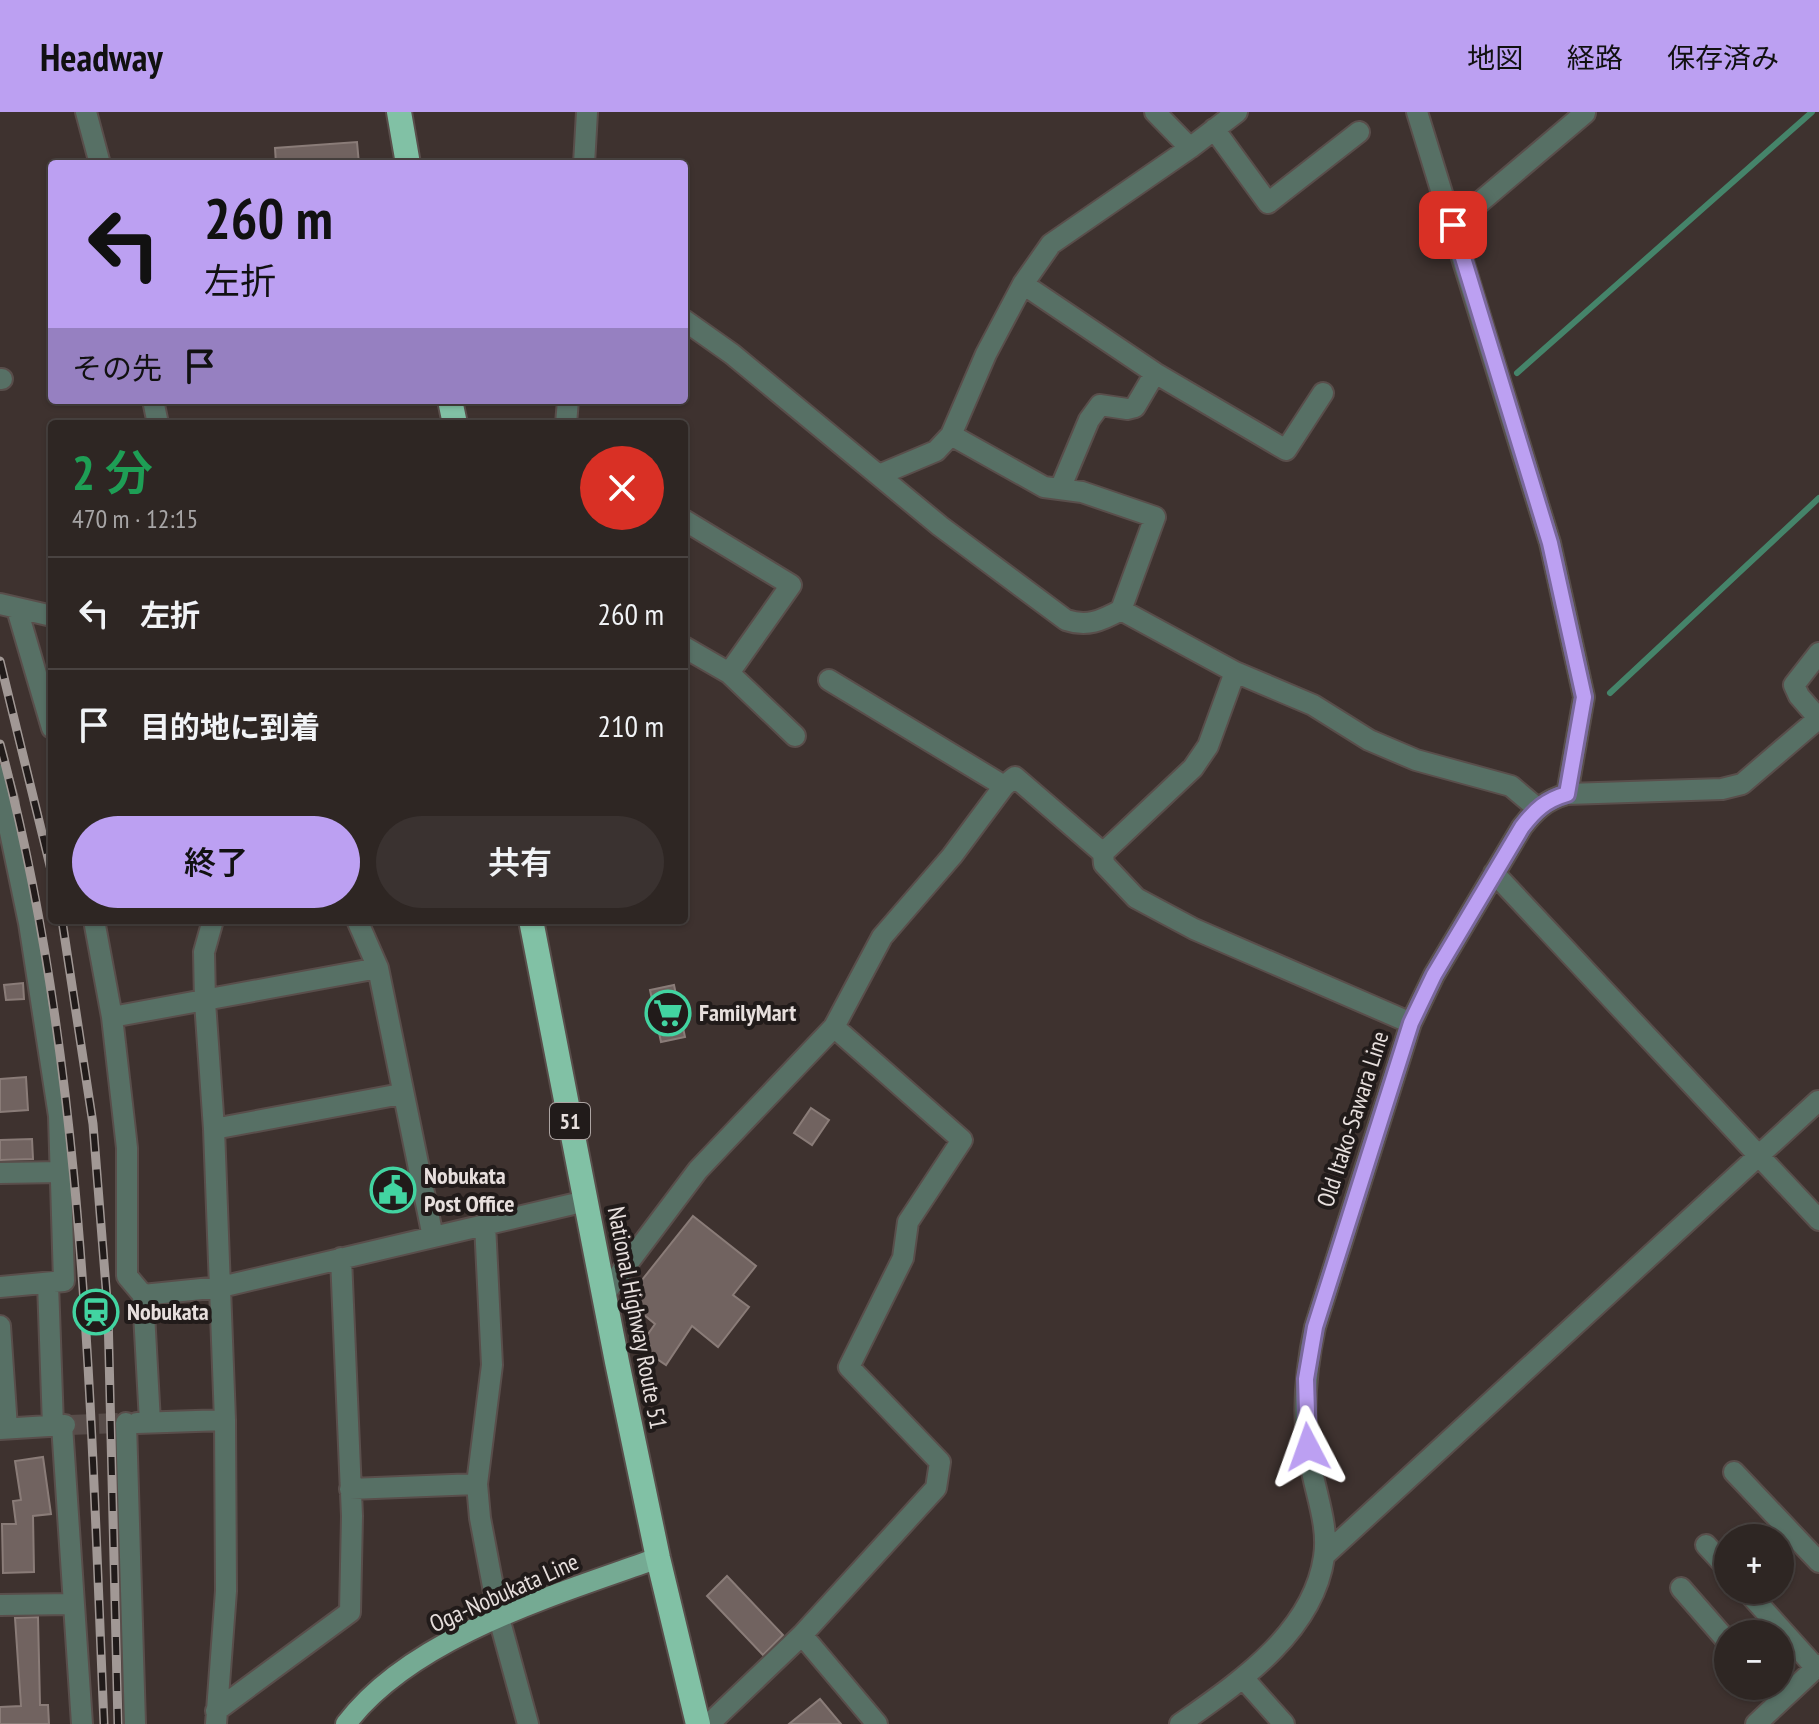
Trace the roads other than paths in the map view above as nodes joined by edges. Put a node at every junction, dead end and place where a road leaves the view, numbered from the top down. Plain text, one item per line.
1 (86, 112) edge
2 (399, 112) edge
3 (587, 112) edge
4 (1155, 112) edge
5 (1237, 112) edge
6 (1417, 112) edge
7 (1585, 113) edge
8 (1214, 129) junction
9 (1359, 132) dead end
10 (1190, 148) junction
11 (99, 160) edge
12 (407, 160) edge
13 (584, 160) edge
14 (1453, 225) junction
15 (1023, 284) junction
16 (688, 323) edge
17 (1155, 373) junction
18 (1323, 393) dead end
19 (951, 435) junction
20 (879, 475) junction
21 (1060, 489) junction
22 (688, 522) edge
23 (8, 607) edge
24 (1121, 610) junction
25 (48, 615) edge
26 (688, 649) edge
27 (1819, 653) edge
28 (1235, 672) junction
29 (729, 673) junction
30 (829, 680) dead end
31 (48, 717) edge
32 (1819, 719) edge
33 (795, 736) dead end
34 (0, 775) edge
35 (1004, 786) junction
36 (1567, 794) junction
37 (1537, 808) junction
38 (3, 809) edge
39 (1103, 853) junction
40 (1494, 873) junction
41 (95, 924) edge
42 (212, 924) edge
43 (359, 924) edge
44 (532, 924) edge
45 (378, 968) junction
46 (205, 1002) junction
47 (112, 1017) junction
48 (1411, 1023) junction
49 (834, 1027) junction
50 (401, 1094) junction
51 (1818, 1101) edge
52 (214, 1129) junction
53 (1759, 1155) junction
54 (61, 1172) junction
55 (0, 1173) edge
56 (586, 1201) junction
57 (1819, 1220) edge
58 (485, 1224) junction
59 (433, 1237) junction
60 (341, 1258) junction
61 (48, 1283) junction
62 (0, 1287) edge
63 (221, 1287) junction
64 (143, 1295) junction
65 (604, 1295) junction
66 (0, 1326) edge
67 (225, 1420) junction
68 (150, 1422) junction
69 (61, 1426) junction
70 (3, 1429) edge
71 (1734, 1472) dead end
72 (477, 1484) junction
73 (350, 1489) junction
74 (1706, 1545) dead end
75 (1714, 1554) edge
76 (1325, 1555) junction
77 (658, 1558) junction
78 (1819, 1562) edge
79 (1681, 1588) dead end
80 (73, 1604) junction
81 (1759, 1604) edge
82 (0, 1605) edge
83 (499, 1618) junction
84 (1714, 1626) edge
85 (802, 1635) junction
86 (1818, 1667) edge
87 (1244, 1679) junction
88 (1780, 1702) joint
89 (216, 1717) edge
90 (82, 1724) edge
91 (135, 1724) edge
92 (346, 1724) edge
93 (528, 1724) edge
94 (698, 1724) edge
95 (709, 1724) edge
96 (877, 1724) edge
97 (1180, 1724) edge
98 (1284, 1724) edge
99 (1756, 1724) edge

1 - 11 street
2 - 12 highway
3 - 13 street
4 - 10 street
5 - 8 street
6 - 14 street
7 - 14 street
8 - 9 street
8 - 10 street
10 - 15 street
14 - 36 street
15 - 17 street
15 - 19 street
16 - 20 street
17 - 18 street
17 - 21 street
19 - 20 street
19 - 21 street
20 - 24 street
21 - 24 street
22 - 29 street
23 - 25 street
23 - 31 street
24 - 28 street
26 - 29 street
27 - 32 street
28 - 37 street
28 - 39 street
29 - 33 street
30 - 35 street
32 - 36 street
34 - 38 street
35 - 39 street
35 - 49 street
36 - 37 street
37 - 40 street, Old Itako-Sawara Line
38 - 54 street
39 - 48 street
40 - 48 street, Old Itako-Sawara Line
40 - 53 street
41 - 47 street
42 - 46 street
43 - 45 street
44 - 56 highway, National Highway Route 51 / 51
45 - 46 street
45 - 50 street
46 - 47 street
46 - 52 street
47 - 64 street
48 - 76 street, Old Itako-Sawara Line
49 - 65 street
49 - 85 street
50 - 52 street
50 - 59 street
51 - 53 street
52 - 63 street
53 - 57 street
53 - 76 street
54 - 55 street
54 - 61 street
56 - 58 street
56 - 65 highway, National Highway Route 51 / 51
58 - 59 street
58 - 72 street
59 - 60 street
60 - 63 street
60 - 73 street
61 - 62 street
61 - 69 street
63 - 64 street
63 - 67 street
64 - 68 street
65 - 77 highway, National Highway Route 51 / 51
66 - 70 street
67 - 68 street
67 - 89 street
68 - 91 street
69 - 70 street
69 - 80 street
71 - 78 street
72 - 73 street
72 - 83 street
73 - 89 street
74 - 75 street
76 - 87 street, Old Itako-Sawara Line
77 - 83 main road, Oga-Nobukata Line
77 - 94 highway, National Highway Route 51 / 51
79 - 84 street
80 - 82 street
80 - 90 street
81 - 86 street
83 - 92 main road, Oga-Nobukata Line
83 - 93 street
85 - 95 street
85 - 96 street
86 - 88 street
87 - 97 street, Old Itako-Sawara Line
87 - 98 street
88 - 99 street

